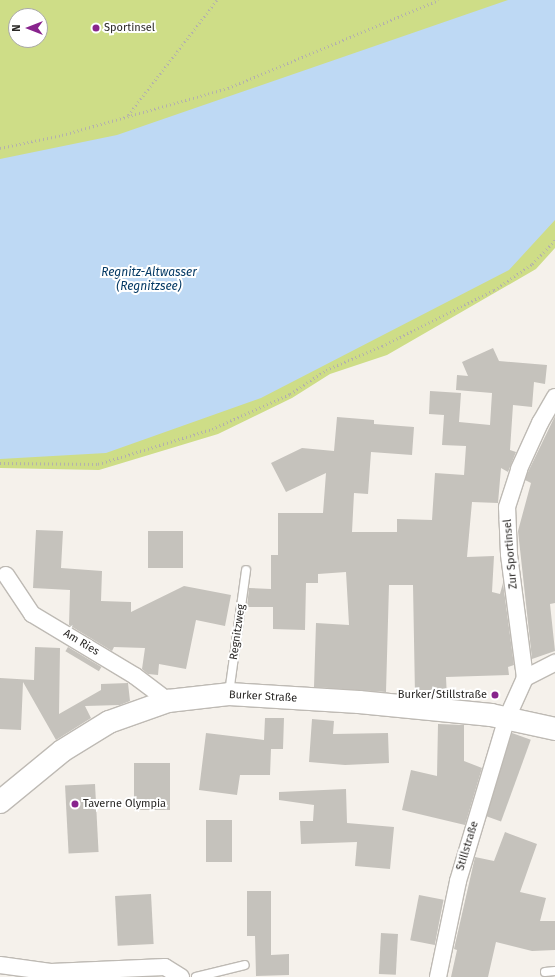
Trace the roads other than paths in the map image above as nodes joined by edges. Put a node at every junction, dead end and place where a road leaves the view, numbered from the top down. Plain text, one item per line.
1 (555, 397) edge
2 (246, 570) dead end
3 (6, 575) dead end
4 (555, 663) edge
5 (525, 678) junction
6 (229, 694) junction
7 (168, 701) junction
8 (507, 718) junction
9 (555, 729) edge
10 (0, 802) edge
11 (0, 965) edge
12 (245, 965) dead end
13 (555, 971) edge
14 (545, 972) dead end
15 (181, 977) edge
16 (196, 977) edge
17 (438, 977) edge

1 - 5 street, Zur Sportinsel
2 - 6 lane, Regnitzweg
3 - 7 street, Am Ries
4 - 5 street
5 - 8 street
6 - 7 main road, Burker Straße
6 - 8 main road, Burker Straße
7 - 10 main road, Burker Straße
8 - 9 main road, Burker Straße
8 - 17 street, Stillstraße
11 - 15 street
12 - 16 lane
13 - 14 lane

